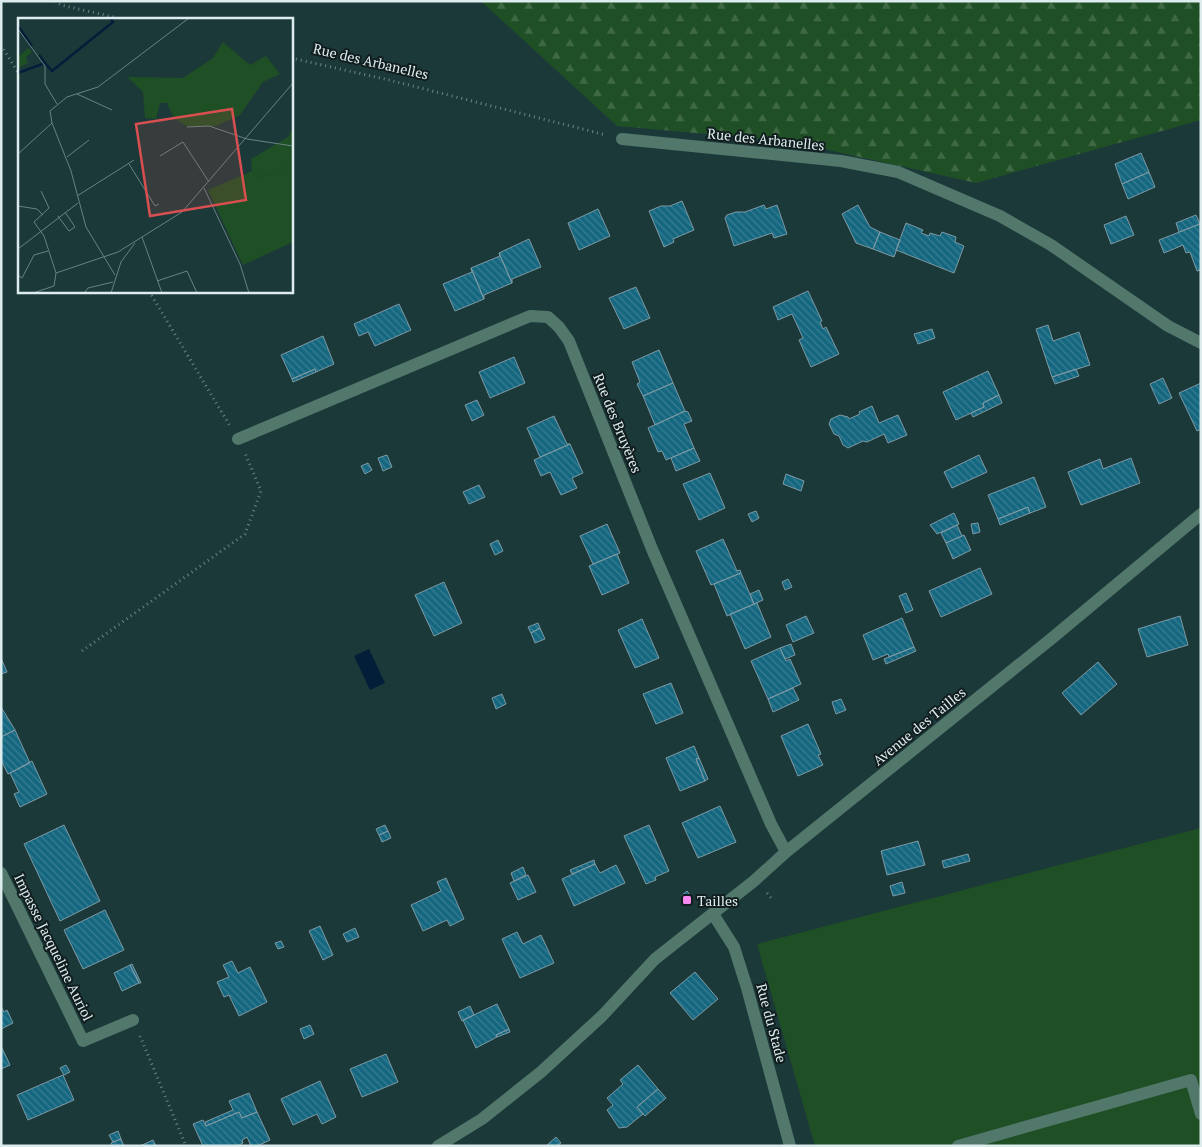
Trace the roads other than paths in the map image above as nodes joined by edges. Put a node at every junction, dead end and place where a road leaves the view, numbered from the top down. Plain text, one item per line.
1 (622, 139) road end
2 (1201, 343) edge
3 (238, 439) road end
4 (1201, 514) edge
5 (786, 852) junction
6 (1, 873) edge
7 (713, 914) junction
8 (133, 1020) road end
9 (1201, 1114) edge
10 (438, 1146) edge
11 (790, 1146) edge
12 (958, 1146) edge

1 - 2 street, Rue des Arbanelles
3 - 5 street, Rue des Bruyères
4 - 5 street, Avenue des Tailles
5 - 7 street, Avenue des Tailles
6 - 8 street, Impasse Jacqueline Auriol
7 - 10 street, Avenue des Tailles
7 - 11 street, Rue du Stade
9 - 12 street

